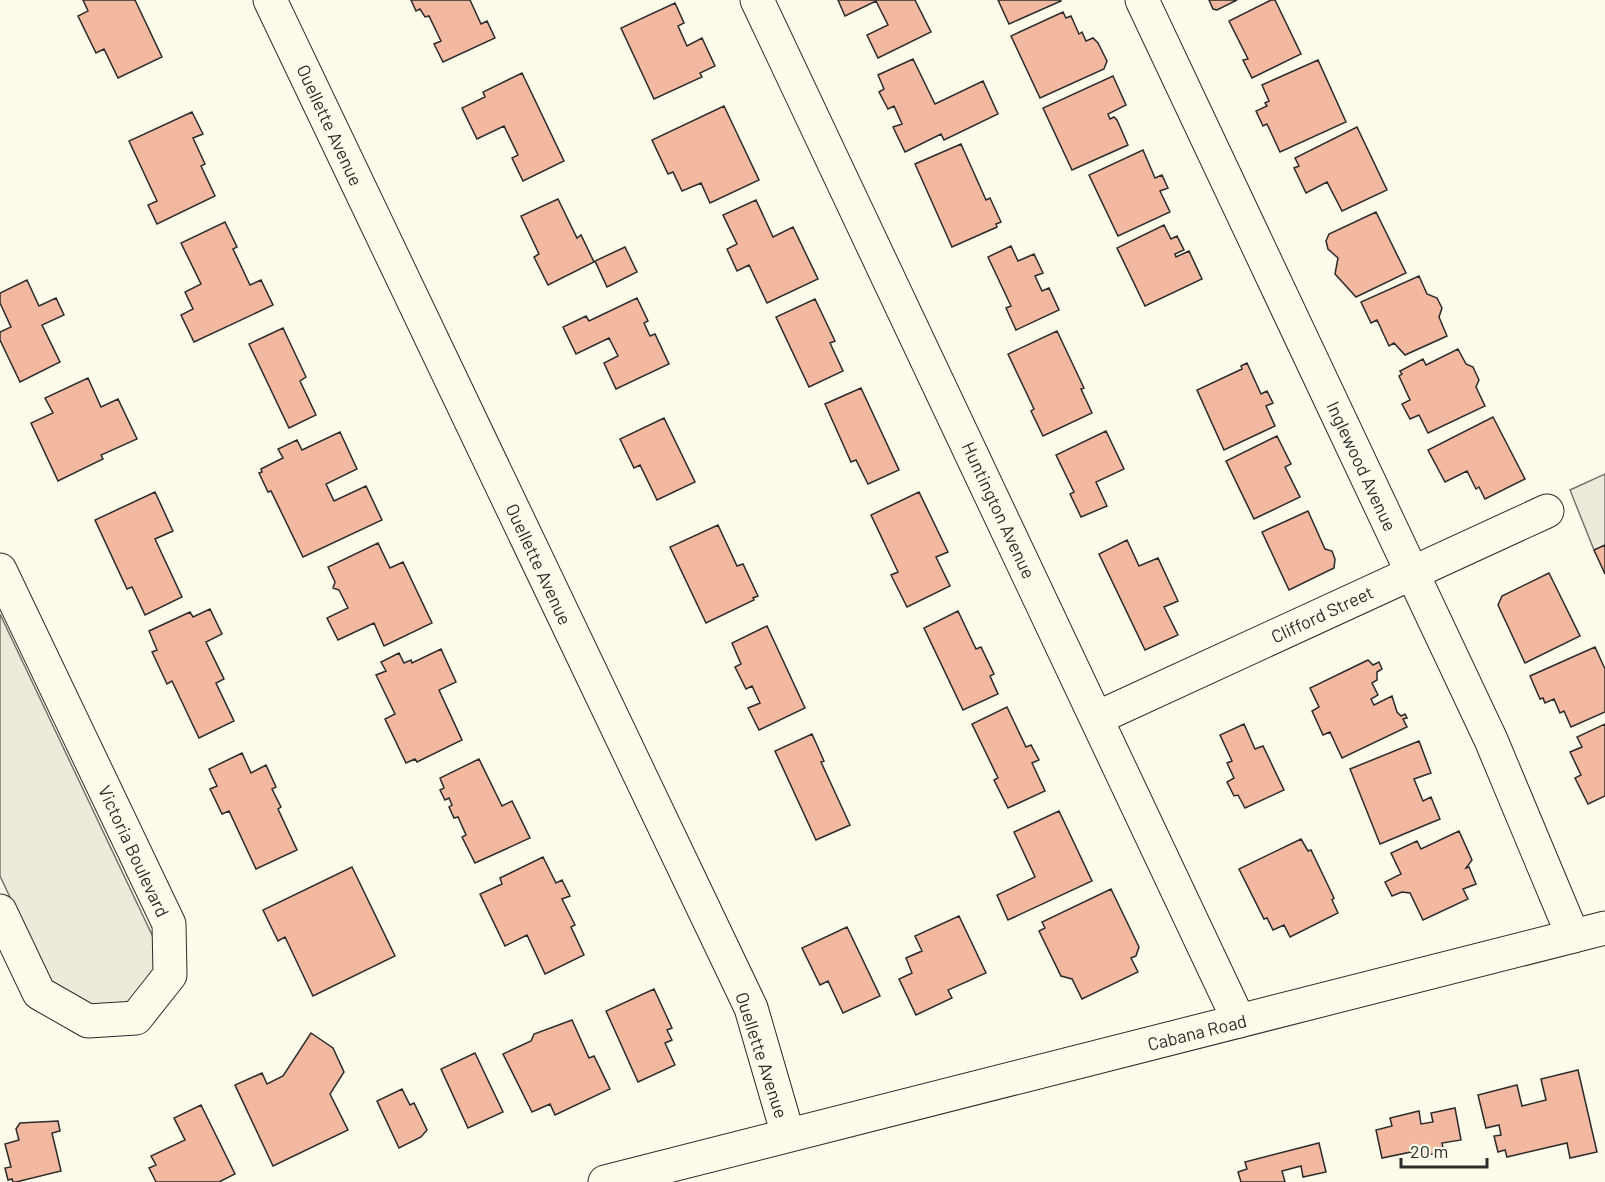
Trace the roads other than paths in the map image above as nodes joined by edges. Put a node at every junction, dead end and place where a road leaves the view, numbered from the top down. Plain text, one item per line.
1 (270, 0) edge
2 (757, 0) edge
3 (1142, 0) edge
4 (1547, 511) dead end
5 (0, 570) edge
6 (1413, 573) junction
7 (1097, 718) junction
8 (0, 911) edge
9 (1605, 928) edge
10 (1573, 936) junction
11 (1239, 1021) junction
12 (788, 1135) junction
13 (605, 1182) edge

1 - 12 street, Ouellette Avenue
2 - 7 street, Huntington Avenue
3 - 6 street, Inglewood Avenue
4 - 6 street, Clifford Street
5 - 8 street, Victoria Boulevard
6 - 7 street, Clifford Street
6 - 10 street, Inglewood Avenue
7 - 11 street, Huntington Avenue
9 - 10 street, Cabana Road
10 - 11 street, Cabana Road
11 - 12 street, Cabana Road
12 - 13 street, Cabana Road

